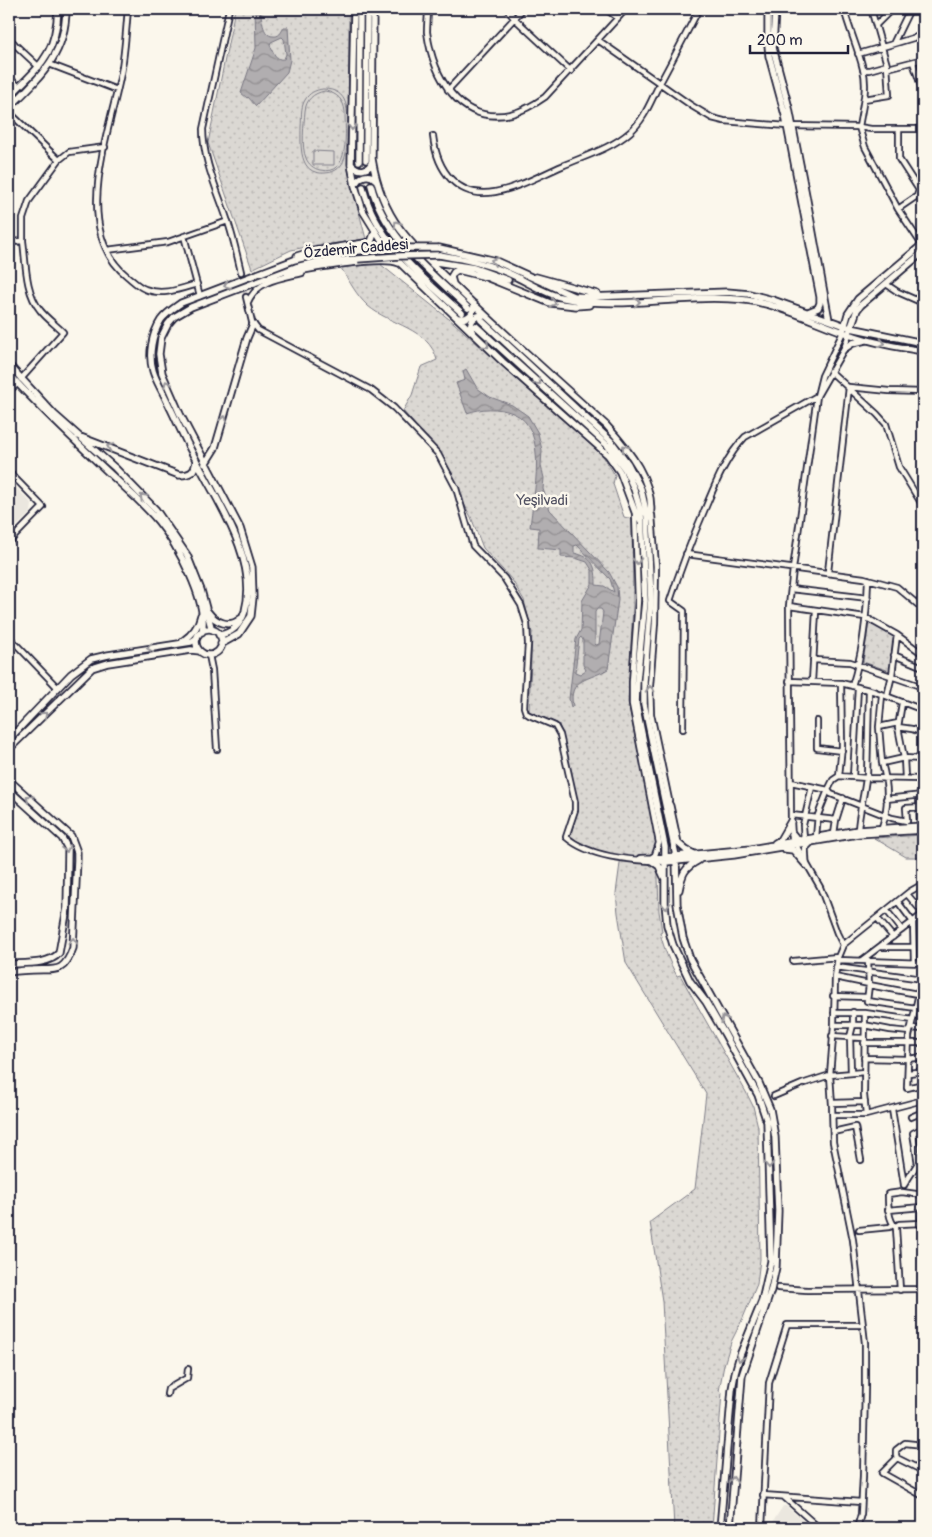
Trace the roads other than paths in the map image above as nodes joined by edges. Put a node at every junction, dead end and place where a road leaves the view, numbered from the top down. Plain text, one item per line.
1 (58, 9) edge
2 (66, 9) edge
3 (128, 9) edge
4 (229, 9) edge
5 (354, 9) edge
6 (360, 9) edge
7 (367, 9) edge
8 (373, 9) edge
9 (428, 9) edge
10 (507, 9) edge
11 (523, 9) edge
12 (606, 9) edge
13 (626, 9) edge
14 (698, 9) edge
15 (768, 9) edge
16 (775, 9) edge
17 (844, 9) edge
18 (871, 9) edge
19 (892, 9) edge
20 (910, 9) edge
21 (514, 18) junction
22 (618, 18) junction
23 (876, 26) junction
24 (923, 36) edge
25 (9, 39) edge
26 (598, 40) junction
27 (14, 43) junction
28 (892, 44) junction
29 (883, 47) junction
30 (9, 49) edge
31 (858, 54) junction
32 (923, 59) edge
33 (913, 62) junction
34 (49, 64) junction
35 (888, 66) junction
36 (39, 67) junction
37 (863, 70) junction
38 (571, 71) junction
39 (9, 76) edge
40 (921, 79) edge
41 (660, 84) junction
42 (19, 87) junction
43 (117, 90) junction
44 (448, 90) junction
45 (923, 92) edge
46 (9, 97) edge
47 (864, 98) junction
48 (9, 110) edge
49 (789, 126) junction
50 (859, 127) junction
51 (899, 129) junction
52 (923, 129) edge
53 (433, 136) dead end
54 (105, 148) junction
55 (370, 159) junction
56 (59, 160) junction
57 (359, 161) tunnel mouth
58 (351, 164) junction
59 (378, 182) junction
60 (370, 185) tunnel mouth
61 (355, 186) junction
62 (363, 186) tunnel mouth
63 (898, 209) junction
64 (228, 221) junction
65 (375, 231) junction
66 (184, 236) junction
67 (23, 241) junction
68 (9, 242) edge
69 (923, 245) edge
70 (107, 250) junction
71 (923, 252) edge
72 (426, 258) junction
73 (401, 264) junction
74 (322, 267) junction
75 (264, 270) junction
76 (241, 272) tunnel mouth
77 (270, 276) junction
78 (536, 277) dead end
79 (508, 280) tunnel mouth
80 (197, 284) junction
81 (453, 284) junction
82 (886, 284) junction
83 (200, 296) junction
84 (612, 296) junction
85 (246, 297) tunnel mouth
86 (247, 303) junction
87 (606, 303) junction
88 (923, 303) edge
89 (471, 306) junction
90 (808, 312) junction
91 (855, 315) junction
92 (460, 316) junction
93 (484, 318) junction
94 (829, 320) junction
95 (253, 324) junction
96 (476, 326) dead end
97 (847, 330) junction
98 (473, 332) junction
99 (867, 332) junction
100 (866, 340) junction
101 (923, 343) edge
102 (844, 349) junction
103 (923, 351) edge
104 (9, 365) edge
105 (830, 371) junction
106 (9, 374) edge
107 (19, 381) junction
108 (849, 387) junction
109 (9, 391) edge
110 (923, 392) edge
111 (817, 396) junction
112 (75, 435) junction
113 (196, 460) junction
114 (205, 464) junction
115 (9, 472) edge
116 (923, 506) edge
117 (651, 509) junction
118 (635, 512) junction
119 (642, 522) junction
120 (648, 525) junction
121 (9, 542) edge
122 (686, 554) junction
123 (793, 569) junction
124 (828, 572) junction
125 (868, 579) junction
126 (791, 589) junction
127 (868, 598) junction
128 (789, 606) junction
129 (923, 609) edge
130 (204, 610) junction
131 (816, 611) junction
132 (244, 616) junction
133 (865, 617) junction
134 (213, 630) junction
135 (202, 632) junction
136 (219, 635) junction
137 (897, 635) junction
138 (197, 638) junction
139 (9, 639) edge
140 (180, 644) junction
141 (221, 644) junction
142 (200, 651) junction
143 (923, 654) edge
144 (209, 655) junction
145 (894, 655) junction
146 (813, 660) junction
147 (859, 664) junction
148 (923, 667) edge
149 (892, 675) junction
150 (789, 682) junction
151 (812, 682) junction
152 (841, 683) junction
153 (852, 686) junction
154 (858, 687) junction
155 (923, 687) edge
156 (58, 688) junction
157 (869, 690) junction
158 (884, 696) junction
159 (902, 703) junction
160 (923, 710) edge
161 (817, 721) dead end
162 (898, 725) junction
163 (879, 727) junction
164 (683, 729) dead end
165 (923, 733) edge
166 (9, 740) edge
167 (9, 749) edge
168 (217, 749) dead end
169 (842, 751) junction
170 (904, 758) junction
171 (923, 759) edge
172 (882, 763) junction
173 (839, 776) junction
174 (853, 777) junction
175 (867, 778) junction
176 (887, 778) junction
177 (905, 778) junction
178 (923, 779) edge
179 (9, 780) edge
180 (791, 782) junction
181 (812, 787) junction
182 (9, 790) edge
183 (828, 790) junction
184 (662, 792) junction
185 (921, 795) edge
186 (843, 798) junction
187 (886, 799) junction
188 (670, 806) junction
189 (862, 806) junction
190 (922, 808) edge
191 (887, 814) junction
192 (791, 818) junction
193 (805, 818) junction
194 (818, 819) junction
195 (836, 820) junction
196 (907, 824) junction
197 (882, 827) junction
198 (922, 827) edge
199 (858, 830) junction
200 (791, 832) junction
201 (834, 834) junction
202 (816, 837) junction
203 (803, 839) junction
204 (811, 842) junction
205 (794, 843) junction
206 (771, 845) junction
207 (780, 848) junction
208 (696, 855) junction
209 (652, 859) junction
210 (676, 859) junction
211 (702, 859) junction
212 (666, 860) junction
213 (806, 865) junction
214 (666, 880) junction
215 (923, 886) edge
216 (907, 894) junction
217 (898, 902) junction
218 (677, 904) junction
219 (887, 912) junction
220 (923, 913) edge
221 (878, 919) junction
222 (913, 922) junction
223 (902, 930) junction
224 (892, 937) junction
225 (843, 946) junction
226 (880, 947) junction
227 (913, 947) junction
228 (838, 958) junction
229 (865, 960) junction
230 (793, 961) dead end
231 (914, 962) junction
232 (923, 963) edge
233 (9, 964) edge
234 (836, 967) junction
235 (9, 972) edge
236 (868, 972) junction
237 (834, 977) junction
238 (923, 978) edge
239 (869, 985) junction
240 (921, 994) edge
241 (833, 996) junction
242 (868, 997) junction
243 (916, 1008) junction
244 (923, 1009) edge
245 (853, 1012) junction
246 (834, 1013) junction
247 (865, 1013) junction
248 (913, 1020) junction
249 (834, 1025) junction
250 (853, 1025) junction
251 (864, 1026) junction
252 (923, 1029) edge
253 (910, 1030) junction
254 (832, 1036) junction
255 (850, 1037) junction
256 (864, 1040) junction
257 (923, 1043) edge
258 (909, 1044) junction
259 (923, 1057) edge
260 (864, 1058) junction
261 (908, 1059) junction
262 (923, 1071) edge
263 (864, 1072) junction
264 (851, 1073) junction
265 (908, 1073) junction
266 (830, 1075) junction
267 (923, 1084) edge
268 (774, 1096) dead end
269 (923, 1100) edge
270 (865, 1102) junction
271 (832, 1103) junction
272 (892, 1109) junction
273 (923, 1112) edge
274 (833, 1115) junction
275 (866, 1115) junction
276 (911, 1117) dead end
277 (923, 1128) edge
278 (832, 1132) junction
279 (923, 1155) edge
280 (861, 1160) dead end
281 (918, 1164) junction
282 (904, 1185) junction
283 (902, 1192) junction
284 (923, 1196) edge
285 (922, 1207) junction
286 (888, 1210) junction
287 (922, 1220) edge
288 (894, 1225) junction
289 (859, 1230) dead end
290 (923, 1242) edge
291 (923, 1270) edge
292 (923, 1280) edge
293 (778, 1288) dead end
294 (859, 1290) junction
295 (900, 1290) junction
296 (922, 1290) edge
297 (863, 1325) junction
298 (188, 1369) dead end
299 (166, 1394) dead end
300 (923, 1446) edge
301 (897, 1458) junction
302 (923, 1471) edge
303 (763, 1495) junction
304 (783, 1496) junction
305 (923, 1496) edge
306 (861, 1502) junction
307 (720, 1528) edge
308 (730, 1528) edge
309 (762, 1528) edge
310 (819, 1528) edge
311 (857, 1528) edge

1 - 36 main road
2 - 34 main road
3 - 43 street
4 - 64 street
5 -> 58 main road
6 - 57 main road
7 - 55 main road
8 - 55 main road
9 - 44 street
10 - 21 street
11 - 21 street
12 - 22 street
13 - 22 street
14 - 41 street
15 - 49 main road
16 - 49 main road
17 - 31 street
18 - 23 street
19 - 23 street
20 - 28 street
21 - 38 street
21 - 44 street
22 - 26 street
23 - 29 street
24 - 28 street
25 - 27 street
26 - 38 street
26 - 41 street
27 - 30 street
27 - 36 street
28 - 29 street
29 - 31 street
29 - 35 street
31 - 37 street
32 - 33 street
33 - 35 street
33 - 40 street
34 - 43 street
34 - 48 main road
35 - 37 street
35 - 47 street
36 - 42 main road
37 - 47 street
38 - 44 street
39 - 42 street
40 - 45 street
41 - 49 street
41 - 53 street
42 - 46 main road
43 - 54 street
47 - 50 street
48 - 56 street
49 - 50 street
49 - 90 main road
49 - 94 main road
50 - 51 street
50 - 63 street
51 - 52 street
51 - 63 street
54 - 56 street
54 - 70 street
55 - 58 main road
55 - 59 main road
56 - 67 street
58 - 61 main road
59 - 61 main road
72 -> 59 main road
60 - 89 main road
61 - 65 main road
62 - 92 main road
63 - 69 street
64 - 66 street
64 - 76 street
65 - 73 main road
65 - 75 main road
66 - 70 street
66 - 80 street
67 - 68 street
67 - 107 street
69 - 97 main road
70 - 80 street
71 - 82 main road
72 - 79 main road
72 - 81 main road
73 - 74 main road
73 - 92 main road
74 - 77 main road
74 - 86 street
75 -> 83 main road, Özdemir Caddesi
84 -> 75 main road, Özdemir Caddesi, bridge
77 - 87 main road, Özdemir Caddesi, bridge
114 -> 77 main road, Özdemir Caddesi
78 - 84 main road
80 - 83 street
81 -> 87 main road
81 - 89 main road
82 - 88 street
82 - 91 main road
83 - 113 main road, Özdemir Caddesi
84 - 90 main road, Özdemir Caddesi
85 - 86 street
86 - 95 street
87 -> 97 main road, Özdemir Caddesi
89 - 92 main road
89 - 93 main road
90 - 94 main road, Özdemir Caddesi
91 - 97 main road
91 - 99 main road
92 - 98 main road
93 - 98 main road
117 -> 93 main road
93 - 120 main road
94 - 97 main road, Özdemir Caddesi
114 -> 95 main road
95 - 209 street
96 -> 119 main road
97 - 99 main road
97 - 100 main road
97 - 102 street
97 - 111 street
98 -> 118 main road
99 - 101 main road
100 - 102 main road
100 -> 103 main road
102 - 105 street
104 - 107 main road
105 - 108 street
105 - 111 street
106 - 107 main road
107 - 109 street
107 - 112 main road
107 - 130 main road
108 - 110 street
108 - 116 street
108 - 124 street
111 - 122 street
111 - 123 street
113 -> 112 main road
130 -> 112 main road
113 - 132 main road, Özdemir Caddesi
114 - 141 main road, Özdemir Caddesi
115 - 121 street
117 - 120 main road
188 -> 117 street
118 - 119 main road
118 -> 209 street
119 - 212 main road
120 - 184 main road
122 - 123 street
122 - 164 street
123 - 124 street
123 - 126 street
124 - 125 street
125 - 127 street
125 - 129 street
126 - 127 street
126 - 128 street
127 - 133 street
128 - 131 street
128 - 150 street
130 - 132 main road
130 - 134 main road
130 - 135 main road
130 - 140 main road
131 - 133 street
131 - 146 street
132 - 136 main road
133 - 137 street
133 - 147 street
134 - 135 main road
134 - 136 main road
135 - 138 main road
136 - 141 main road
137 - 143 street
137 - 145 street
138 - 140 main road
138 - 142 main road
139 - 156 street
140 -> 156 main road
141 - 144 main road
142 - 144 main road
167 -> 142 main road
144 - 168 street
145 - 148 street
145 - 149 street
146 - 147 street
146 - 151 street
147 - 149 street
147 - 153 street
149 - 155 street
149 - 158 street
150 - 151 street
150 - 180 street
151 - 152 street
152 - 153 street
152 - 169 street
153 - 154 street
154 - 157 street
154 - 174 street
156 - 166 main road
157 - 158 street
157 - 175 street
158 - 159 street
158 - 163 street
159 - 160 street
159 - 162 street
161 - 169 street
162 - 163 street
162 - 165 street
162 - 170 street
163 - 172 street
169 - 173 street
170 - 171 street
170 - 172 street
170 - 177 street
172 - 176 street
173 - 174 street
173 - 183 street
174 - 175 street
175 - 176 street
175 - 189 street
176 - 177 street
176 - 187 street
177 - 178 street
235 -> 179 main road
180 - 181 street
180 - 192 street
181 - 183 street
181 - 193 street
182 -> 233 main road
183 - 186 street
183 - 194 street
184 - 188 main road
184 - 210 main road
185 - 187 street
185 - 190 street
186 - 189 street
186 - 195 street
187 - 191 street
188 - 208 main road
189 - 191 street
189 - 199 street
190 - 196 street
190 - 198 street
191 - 196 street
191 - 197 street
192 - 193 street
192 - 200 street
192 - 206 main road
193 - 194 street
193 - 203 street
194 - 195 street
194 - 202 street
195 - 201 street
196 - 197 main road
196 - 198 main road
197 - 199 main road
198 - 204 main road
199 - 201 main road
200 - 203 main road
200 - 205 street
201 - 202 main road
202 - 203 main road
203 - 205 main road
204 - 205 main road
204 - 213 main road
205 - 206 main road
205 - 207 main road
205 - 213 street
206 - 208 main road
207 - 211 main road
207 - 213 main road
208 - 210 main road
209 - 212 street
209 - 214 main road
210 - 211 main road
210 - 212 main road
210 - 218 main road
211 - 218 main road
212 - 214 main road
213 - 225 street
214 -> 307 main road
215 - 216 street
216 - 217 street
216 - 220 street
217 - 219 street
217 - 222 street
308 -> 218 main road
219 - 221 street
219 - 223 street
220 - 222 street
221 - 224 street
221 - 225 street
222 - 223 street
222 - 227 street
223 - 224 street
224 - 226 street
225 - 228 street
226 - 227 street
226 - 229 street
227 - 231 street
228 - 229 street
228 - 230 street
228 - 234 street
229 - 231 street
229 - 236 street
231 - 232 street
234 - 236 street
234 - 237 street
236 - 238 street
236 - 239 street
237 - 239 street
237 - 241 street
238 - 240 street
239 - 240 street
239 - 242 street
240 - 243 street
241 - 242 street
241 - 246 street
242 - 243 street
243 - 244 street
243 - 248 street
245 - 246 street
245 - 247 street
245 - 250 street
246 - 249 street
247 - 248 street
247 - 251 street
248 - 253 street
249 - 250 street
249 - 254 street
250 - 251 street
250 - 255 street
251 - 253 street
251 - 256 street
252 - 253 street
253 - 258 street
254 - 255 street
254 - 266 street
255 - 256 street
255 - 264 street
256 - 258 street
256 - 260 street
257 - 258 street
258 - 261 street
259 - 261 street
260 - 261 street
260 - 263 street
261 - 265 street
262 - 265 street
263 - 264 street
263 - 270 street
264 - 266 street
265 - 267 street
266 - 268 street
266 - 271 street
269 - 272 street
270 - 271 street
270 - 275 street
271 - 274 street
272 - 275 street
272 - 282 street
273 - 276 street
274 - 275 street
274 - 278 street
277 - 281 street
278 - 280 street
278 - 294 street
279 - 281 street
281 - 282 street
282 - 283 street
283 - 284 street
283 - 286 street
284 - 285 street
285 - 286 street
285 - 287 street
286 - 288 street
287 - 288 street
287 - 290 street
288 - 289 street
288 - 295 street
290 - 291 street
292 - 296 street
293 - 294 street
294 - 295 street
294 - 297 street
295 - 296 street
297 - 303 street
297 - 306 street
298 - 299 street
300 - 301 street
301 - 302 street
301 - 305 street
303 - 304 street
303 - 309 street
304 - 306 street
304 - 310 street
306 - 311 street

